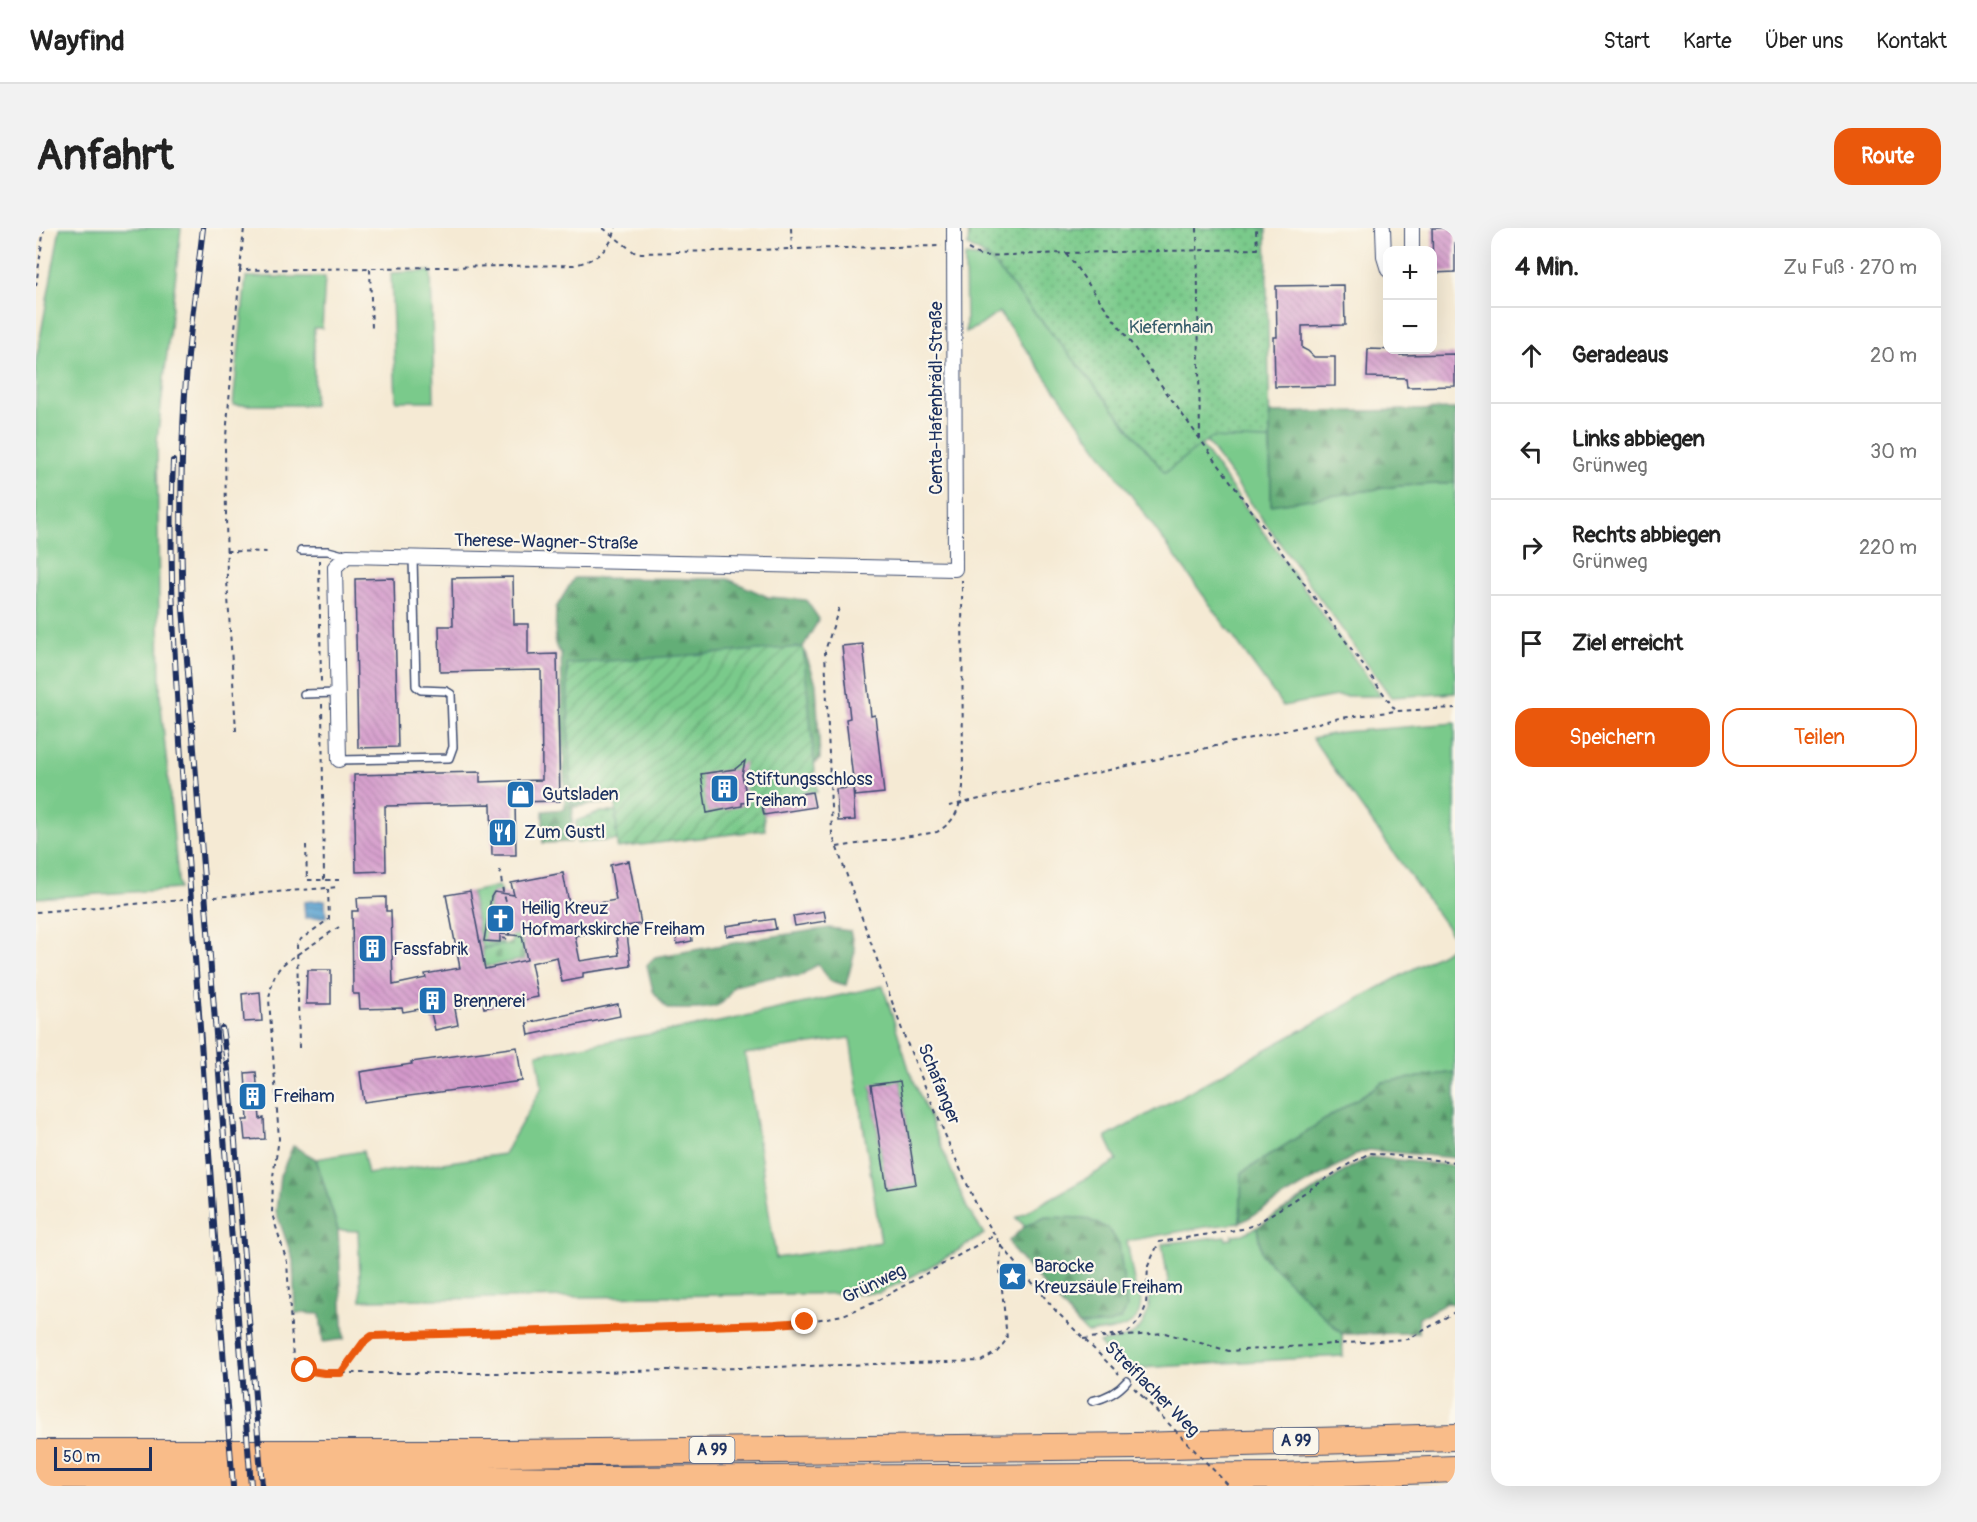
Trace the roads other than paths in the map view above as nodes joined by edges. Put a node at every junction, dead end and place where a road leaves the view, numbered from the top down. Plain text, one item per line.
1 (954, 228) edge
2 (1383, 228) edge
3 (1412, 228) edge
4 (1384, 246) edge
5 (1412, 246) edge
6 (301, 551) dead end
7 (347, 556) junction
8 (413, 557) junction
9 (954, 568) joint
10 (338, 693) junction
11 (304, 694) dead end
12 (339, 760) joint
13 (1127, 1381) road end
14 (1092, 1401) dead end
15 (1455, 1437) edge
16 (36, 1453) edge
17 (1455, 1469) edge
18 (36, 1475) edge
19 (344, 1479) junction
20 (310, 1486) edge

1 - 9 street, Centa-Hafenbrädl-Straße
2 - 4 street
3 - 5 street
6 - 7 lane
7 - 8 street, Therese-Wagner-Straße
7 - 10 street
8 - 9 street, Therese-Wagner-Straße
8 - 12 lane
10 - 11 lane
10 - 12 street
13 - 14 lane
15 - 16 highway, A 99
17 - 19 highway, A 99
18 - 19 highway, A 99
19 - 20 highway

